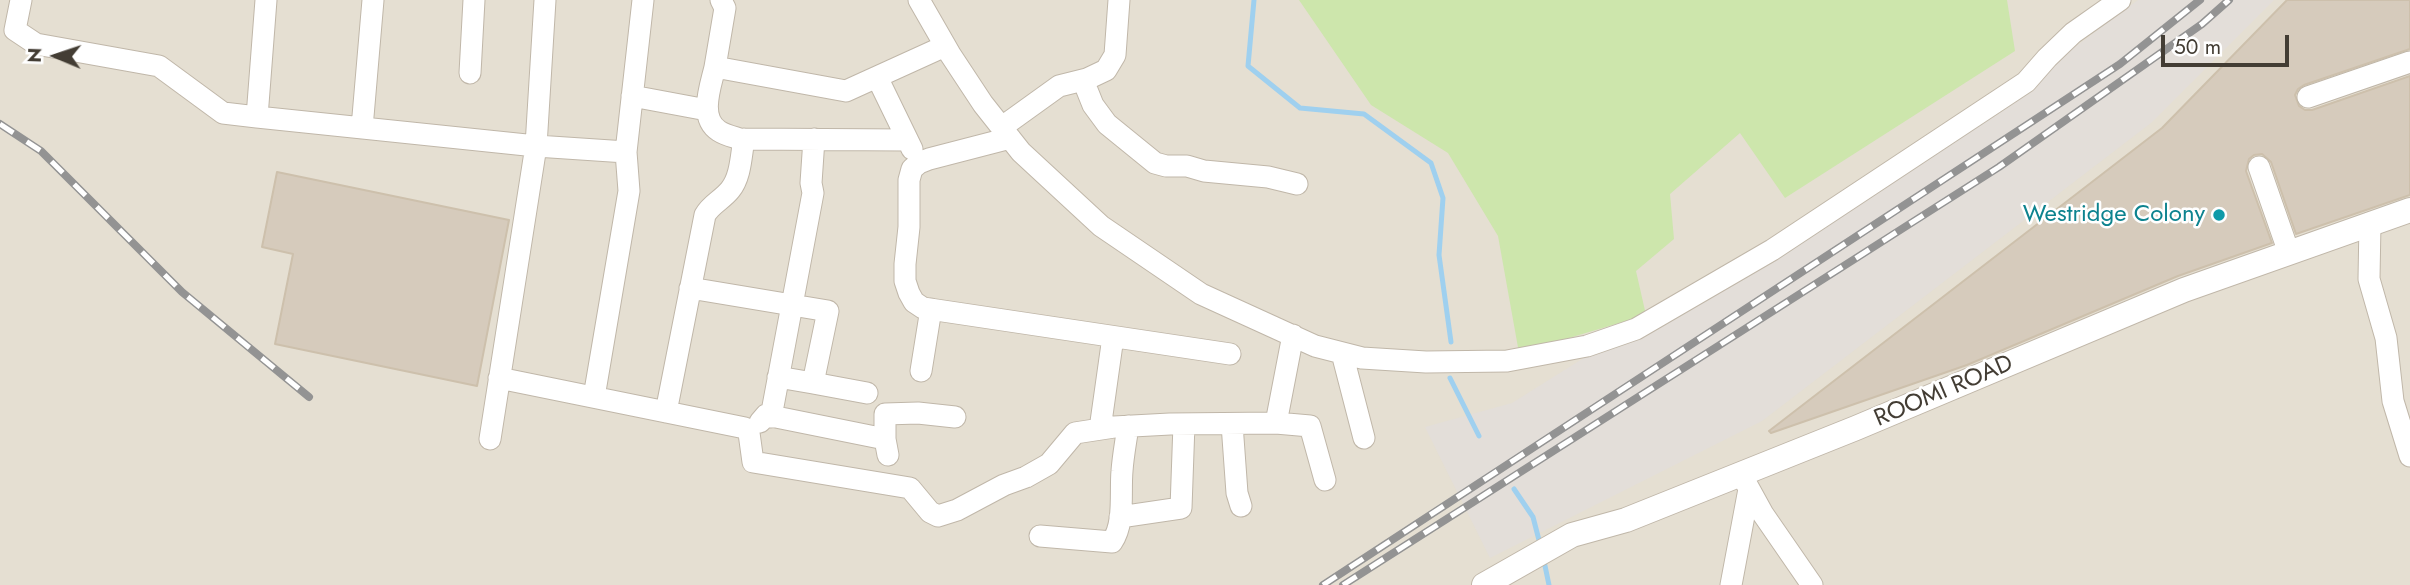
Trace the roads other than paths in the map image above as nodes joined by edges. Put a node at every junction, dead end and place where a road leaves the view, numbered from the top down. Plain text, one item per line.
1 (21, 0) edge
2 (266, 0) edge
3 (373, 0) edge
4 (474, 0) edge
5 (545, 0) edge
6 (643, 0) edge
7 (721, 0) edge
8 (919, 0) edge
9 (1119, 0) edge
10 (2120, 0) edge
11 (945, 46) junction
12 (2410, 62) edge
13 (715, 66) junction
14 (470, 73) dead end
15 (877, 77) junction
16 (1083, 80) junction
17 (632, 96) junction
18 (2308, 97) dead end
19 (707, 110) junction
20 (257, 117) junction
21 (362, 128) junction
22 (1006, 133) junction
23 (744, 139) junction
24 (814, 139) junction
25 (908, 139) junction
26 (536, 146) junction
27 (626, 152) junction
28 (919, 163) junction
29 (2259, 167) dead end
30 (1297, 184) dead end
31 (2410, 211) edge
32 (2370, 223) junction
33 (2289, 253) junction
34 (690, 288) junction
35 (791, 305) junction
36 (931, 309) junction
37 (1293, 335) junction
38 (1113, 337) junction
39 (1342, 353) junction
40 (1230, 354) dead end
41 (921, 371) dead end
42 (778, 377) junction
43 (499, 379) junction
44 (813, 383) junction
45 (867, 393) dead end
46 (594, 397) junction
47 (666, 412) junction
48 (771, 417) junction
49 (955, 417) dead end
50 (1276, 423) junction
51 (1184, 424) junction
52 (1232, 424) junction
53 (1128, 426) junction
54 (1100, 429) junction
55 (750, 433) junction
56 (1364, 438) dead end
57 (490, 439) dead end
58 (2410, 456) edge
59 (1325, 481) dead end
60 (1745, 482) junction
61 (1241, 506) dead end
62 (1120, 517) junction
63 (1040, 536) dead end
64 (1483, 585) edge
65 (1731, 585) edge
66 (1812, 585) edge

1 - 20 street
2 - 20 street
3 - 21 street
4 - 14 street
5 - 26 street
6 - 17 street
7 - 13 street
8 - 11 street
9 - 16 street
10 - 39 street
11 - 15 street
11 - 22 street
12 - 18 street
13 - 15 street
13 - 19 street
15 - 25 street
16 - 22 street
16 - 30 street
17 - 19 street
17 - 27 street
19 - 23 street
20 - 21 street
21 - 26 street
22 - 28 street
22 - 37 street
23 - 24 street
23 - 34 street
24 - 25 street
24 - 35 street
25 - 28 street
26 - 27 street
26 - 43 street
27 - 46 street
28 - 36 street
29 - 33 street
31 - 32 street, ROOMI ROAD
32 - 33 street, ROOMI ROAD
32 - 58 street
33 - 60 street, ROOMI ROAD
34 - 35 street
34 - 47 street
35 - 42 street
35 - 44 street
36 - 38 street
36 - 41 street
37 - 39 street
37 - 50 street
38 - 40 street
38 - 54 street
39 - 56 street
42 - 44 street
42 - 48 street
43 - 46 street
43 - 57 street
44 - 45 street
46 - 47 street
47 - 55 street
48 - 49 street
48 - 55 street
50 - 52 street
50 - 59 street
51 - 52 street
51 - 53 street
51 - 62 street
52 - 61 street
53 - 54 street
53 - 62 street
54 - 55 street
60 - 64 street, ROOMI ROAD
60 - 65 street
60 - 66 street
62 - 63 street

